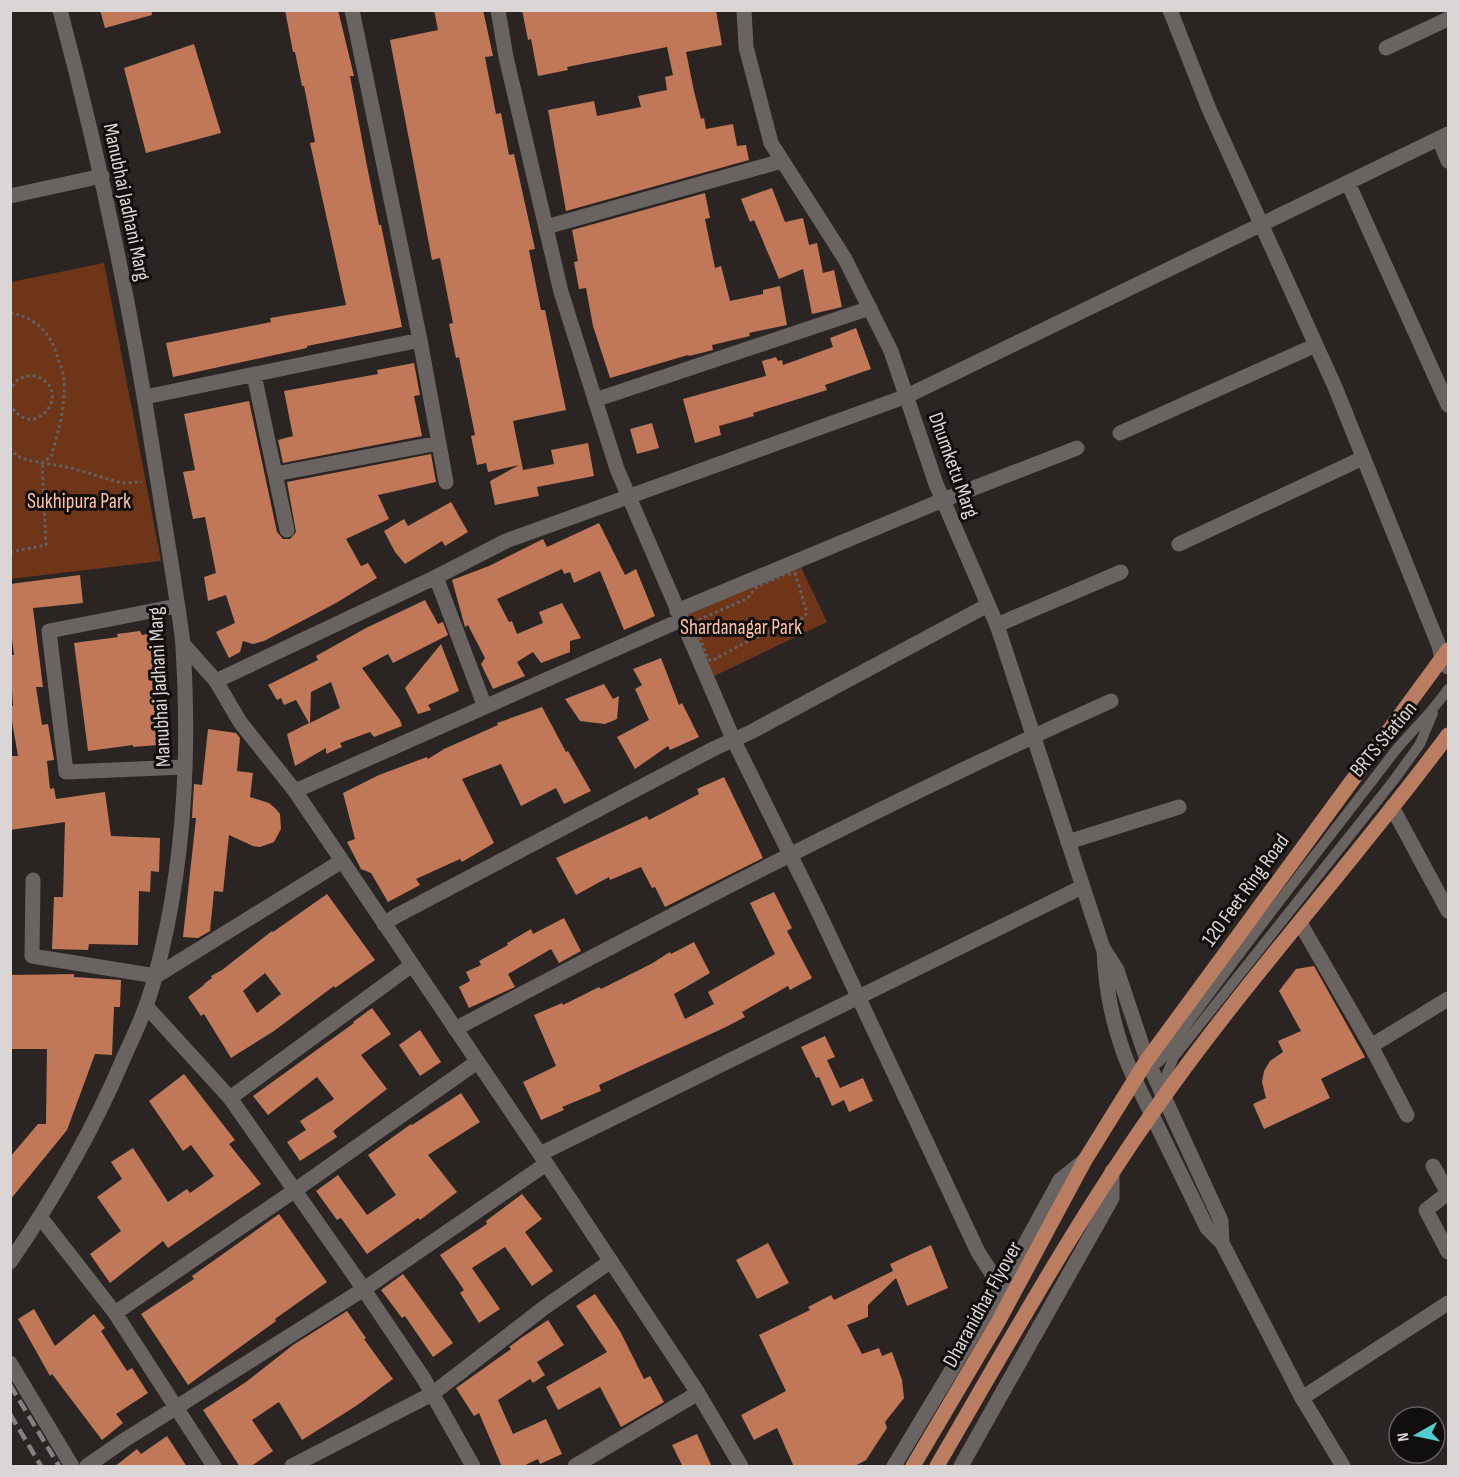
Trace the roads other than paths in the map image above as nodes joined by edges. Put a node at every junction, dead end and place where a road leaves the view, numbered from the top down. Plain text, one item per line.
1 (60, 10) edge
2 (352, 10) edge
3 (498, 10) edge
4 (744, 10) edge
5 (1170, 10) edge
6 (1449, 19) edge
7 (1386, 48) dead end
8 (1444, 137) edge
9 (783, 161) junction
10 (1449, 161) edge
11 (102, 176) junction
12 (1348, 183) junction
13 (10, 196) edge
14 (1262, 225) junction
15 (546, 227) junction
16 (870, 308) junction
17 (420, 340) junction
18 (1316, 345) junction
19 (254, 375) junction
20 (907, 396) junction
21 (145, 397) junction
22 (595, 400) junction
23 (1449, 405) edge
24 (1120, 433) dead end
25 (439, 443) junction
26 (1077, 448) dead end
27 (1363, 458) junction
28 (275, 474) junction
29 (446, 482) dead end
30 (628, 497) junction
31 (943, 501) junction
32 (287, 530) dead end
33 (1179, 544) dead end
34 (1122, 572) dead end
35 (436, 577) junction
36 (988, 605) junction
37 (177, 606) junction
38 (684, 618) junction
39 (997, 625) junction
40 (183, 644) junction
41 (1446, 659) edge
42 (216, 681) junction
43 (1449, 689) edge
44 (1111, 701) dead end
45 (485, 707) junction
46 (1436, 707) junction
47 (1449, 735) edge
48 (1034, 736) junction
49 (734, 741) junction
50 (185, 767) junction
51 (295, 791) junction
52 (1179, 807) dead end
53 (1392, 807) junction
54 (1068, 842) junction
55 (791, 855) junction
56 (342, 861) junction
57 (33, 880) dead end
58 (1082, 887) junction
59 (1449, 911) edge
60 (1300, 923) junction
61 (384, 924) junction
62 (1104, 948) junction
63 (412, 965) junction
64 (156, 976) junction
65 (858, 996) junction
66 (1449, 999) edge
67 (146, 1006) junction
68 (455, 1029) junction
69 (1371, 1046) junction
70 (477, 1062) junction
71 (1149, 1065) junction
72 (1135, 1080) junction
73 (1162, 1093) junction
74 (230, 1098) junction
75 (1407, 1115) dead end
76 (1147, 1121) junction
77 (543, 1159) junction
78 (1085, 1160) junction
79 (1433, 1166) dead end
80 (1112, 1172) junction
81 (294, 1191) junction
82 (41, 1218) junction
83 (1222, 1243) junction
84 (1449, 1252) edge
85 (611, 1261) junction
86 (10, 1262) edge
87 (1001, 1288) junction
88 (364, 1289) junction
89 (1449, 1303) edge
90 (115, 1313) junction
91 (10, 1363) edge
92 (698, 1393) junction
93 (432, 1394) junction
94 (1302, 1398) junction
95 (175, 1408) junction
96 (72, 1467) edge
97 (87, 1467) edge
98 (214, 1467) edge
99 (292, 1467) edge
100 (473, 1467) edge
101 (575, 1467) edge
102 (741, 1467) edge
103 (894, 1467) edge
104 (913, 1467) edge
105 (937, 1467) edge
106 (961, 1467) edge
107 (1343, 1467) edge

1 - 11 street, Manubhai Jadhani Marg
2 - 17 street
3 - 15 street
4 - 9 street, Dhumketu Marg
5 - 14 street
6 - 7 street
8 - 10 street
8 - 12 street
9 - 15 street
9 - 16 street, Dhumketu Marg
11 - 13 street
11 - 21 street, Manubhai Jadhani Marg
12 - 14 street
12 - 23 street
14 - 18 street
14 - 20 street
15 - 22 street
16 - 20 street, Dhumketu Marg
16 - 22 street
17 - 19 street
17 - 25 street
18 - 24 street
18 - 27 street
19 - 21 street
19 - 28 street
20 - 30 street
20 - 31 street, Dhumketu Marg
21 - 37 street, Manubhai Jadhani Marg
22 - 30 street
25 - 28 street
25 - 29 street
26 - 31 street
27 - 33 street
27 - 41 street
28 - 32 street
30 - 35 street
30 - 38 street
31 - 36 street, Dhumketu Marg
31 - 38 street
34 - 39 street
35 - 42 street
35 - 45 street
36 - 39 street, Dhumketu Marg
36 - 49 street
37 - 40 street, Manubhai Jadhani Marg
37 - 50 street
38 - 45 street
38 - 49 street
39 - 48 street, Dhumketu Marg
40 - 42 street
40 - 50 street, Manubhai Jadhani Marg
41 - 71 main road, 120 Feet Ring Road
42 - 51 street
43 - 46 lane
44 - 48 street
45 - 51 street
46 - 71 lane, BRTS Station
46 - 73 lane, BRTS Station
47 - 53 main road
48 - 54 street, Dhumketu Marg
48 - 55 street
49 - 55 street
49 - 61 street
50 - 64 street, Manubhai Jadhani Marg
51 - 56 street
52 - 54 street
53 - 59 street
53 - 60 main road
54 - 58 street, Dhumketu Marg
55 - 65 street
55 - 68 street
56 - 61 street
56 - 64 street
57 - 64 street
58 - 62 street, Dhumketu Marg
58 - 65 street
60 - 69 street
60 - 73 main road
61 - 63 street
62 - 71 street
62 - 72 street
63 - 68 street
63 - 74 street
64 - 67 street, Manubhai Jadhani Marg
65 - 77 street
65 - 87 street
66 - 69 street
67 - 74 street
67 - 82 street, Manubhai Jadhani Marg
68 - 70 street
69 - 75 street
70 - 77 street
70 - 81 street
71 - 72 main road, 120 Feet Ring Road
71 - 73 street
72 - 76 street
72 - 78 main road, 120 Feet Ring Road
73 - 76 main road
73 - 83 street
74 - 81 street
76 - 80 main road
76 - 83 street
77 - 85 street
77 - 88 street
78 - 87 street
78 - 104 main road, Dharanidhar Flyover
79 - 84 street
80 - 105 main road, Dharanidhar Flyover
80 - 106 street
81 - 88 street
81 - 90 street
82 - 86 street, Manubhai Jadhani Marg
82 - 90 street
83 - 94 street
85 - 92 street
85 - 93 street
87 - 103 street
88 - 93 street
88 - 95 street
89 - 94 street
90 - 95 street
91 - 96 street
92 - 101 street
92 - 102 street
93 - 99 street
93 - 100 street
94 - 107 street
95 - 97 street
95 - 98 street

